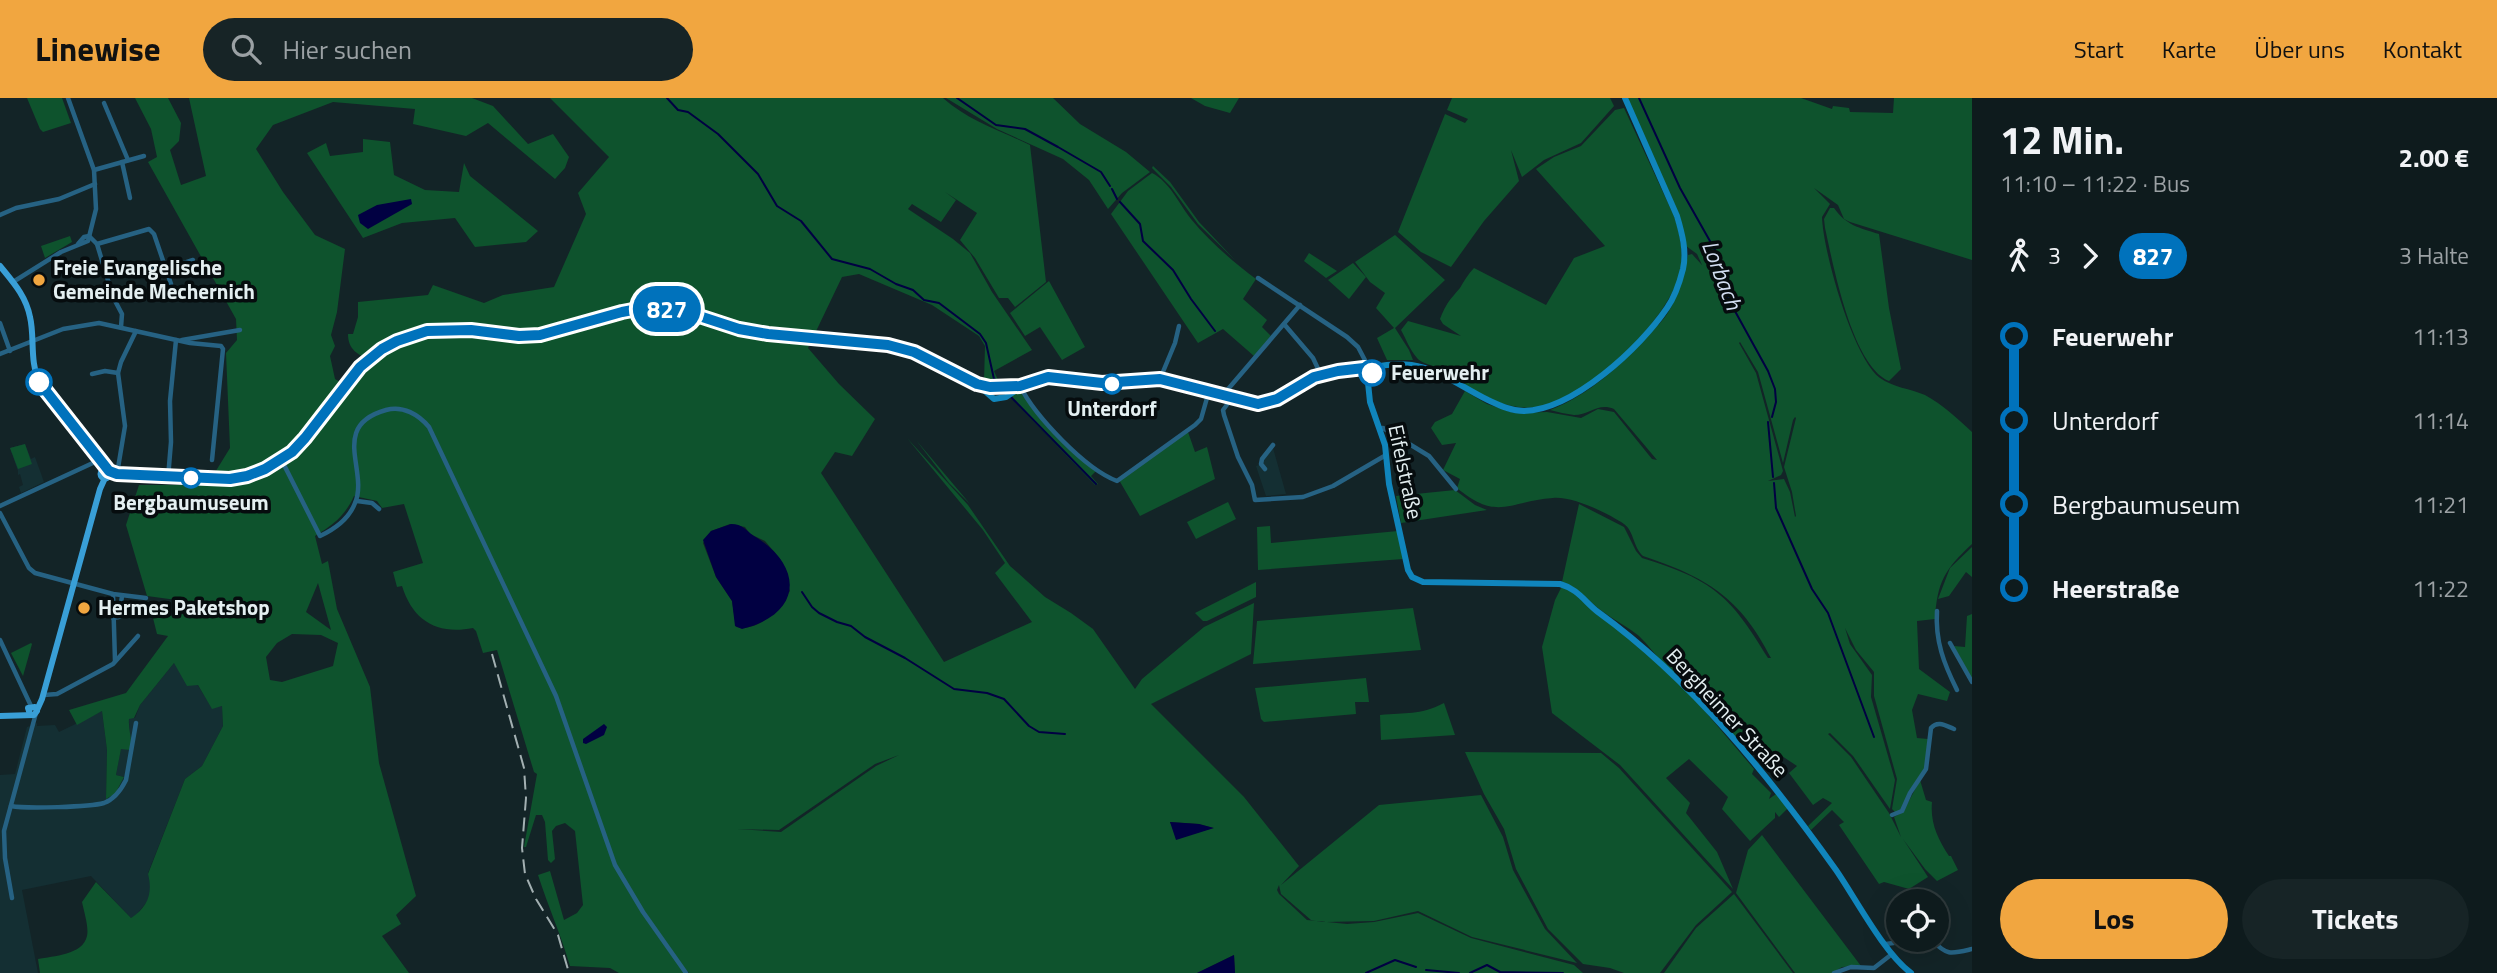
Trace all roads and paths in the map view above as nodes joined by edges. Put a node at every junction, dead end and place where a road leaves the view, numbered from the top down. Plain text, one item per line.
1 (68, 98) edge
2 (1625, 98) edge
3 (104, 103) dead end
4 (144, 156) dead end
5 (125, 161) junction
6 (94, 170) junction
7 (95, 184) junction
8 (130, 198) dead end
9 (0, 215) edge
10 (89, 236) junction
11 (97, 244) junction
12 (193, 260) dead end
13 (0, 266) edge
14 (165, 267) junction
15 (145, 270) dead end
16 (1258, 278) dead end
17 (13, 282) junction
18 (171, 284) dead end
19 (1300, 305) junction
20 (0, 323) edge
21 (1284, 324) junction
22 (121, 327) junction
23 (1179, 327) dead end
24 (240, 330) dead end
25 (136, 331) junction
26 (33, 341) junction
27 (178, 341) junction
28 (10, 351) junction
29 (0, 354) edge
30 (1367, 368) junction
31 (118, 373) junction
32 (92, 374) dead end
33 (1321, 375) junction
34 (1160, 379) junction
35 (1020, 386) junction
36 (1004, 388) junction
37 (987, 389) junction
38 (1209, 391) junction
39 (1223, 395) junction
40 (1006, 397) junction
41 (1232, 398) junction
42 (1380, 429) junction
43 (1273, 444) dead end
44 (1386, 455) junction
45 (97, 459) junction
46 (281, 459) junction
47 (212, 460) dead end
48 (1265, 469) dead end
49 (105, 474) junction
50 (117, 474) junction
51 (168, 478) junction
52 (1456, 489) dead end
53 (357, 501) junction
54 (0, 506) edge
55 (379, 509) dead end
56 (0, 513) edge
57 (1412, 577) joint
58 (74, 584) junction
59 (113, 594) junction
60 (122, 596) junction
61 (146, 598) dead end
62 (1937, 611) dead end
63 (113, 618) junction
64 (138, 636) dead end
65 (0, 640) edge
66 (1950, 643) dead end
67 (115, 662) junction
68 (1972, 682) edge
69 (1957, 690) dead end
70 (41, 697) junction
71 (29, 698) junction
72 (32, 710) junction
73 (0, 716) edge
74 (18, 716) junction
75 (136, 723) dead end
76 (32, 728) junction
77 (1954, 729) dead end
78 (11, 806) junction
79 (1892, 814) dead end
80 (12, 898) dead end
81 (1886, 944) edge
82 (1972, 949) edge
83 (1947, 952) edge
84 (1892, 954) joint
85 (686, 973) edge
86 (1834, 973) edge
87 (1911, 973) edge

1 - 6 street
2 - 30 street
3 - 5 street
4 - 5 street
5 - 6 street
5 - 8 street
6 - 7 street
7 - 9 street
7 - 10 street
10 - 11 street
10 - 17 street
11 - 14 street
11 - 22 street
12 - 14 street
13 - 17 main road
14 - 15 street
14 - 18 street
16 - 19 street
17 - 26 main road
19 - 21 street
19 - 30 street
20 - 28 street
21 - 33 street
21 - 39 street
22 - 25 street
22 - 26 street
23 - 34 street
24 - 27 street
25 - 27 street
25 - 31 street
26 - 28 street
26 - 45 main road
27 - 47 street
27 - 51 street
28 - 29 street
30 - 33 street
30 - 42 street, Eifelstraße
31 - 32 street
31 - 50 street
33 - 41 street
34 - 35 street
34 - 38 street
35 - 36 street
35 - 38 street
35 - 40 street
36 - 37 street
36 - 40 street
37 - 40 street
37 - 46 street
38 - 39 street
39 - 41 street
41 - 44 street
42 - 44 street, Eifelstraße
42 - 52 street
43 - 48 street
44 - 57 street, Eifelstraße
45 - 49 main road
45 - 54 street
46 - 51 street
46 - 53 street
49 - 50 street
49 - 58 main road
50 - 51 street
53 - 55 street
53 - 85 street
56 - 58 street
57 - 81 street, Bergheimer Straße
58 - 59 street
58 - 70 main road
59 - 60 street
59 - 63 street
60 - 61 street
60 - 63 street
62 - 69 street
63 - 67 street
64 - 67 street
65 - 71 street
66 - 68 street
67 - 70 street
70 - 71 street
70 - 72 main road
71 - 72 street
72 - 74 main road
72 - 76 street
73 - 74 main road
74 - 76 street
75 - 78 street
76 - 78 street
77 - 79 street
78 - 80 street
82 - 83 street
84 - 86 street
84 - 87 street, Bergheimer Straße

